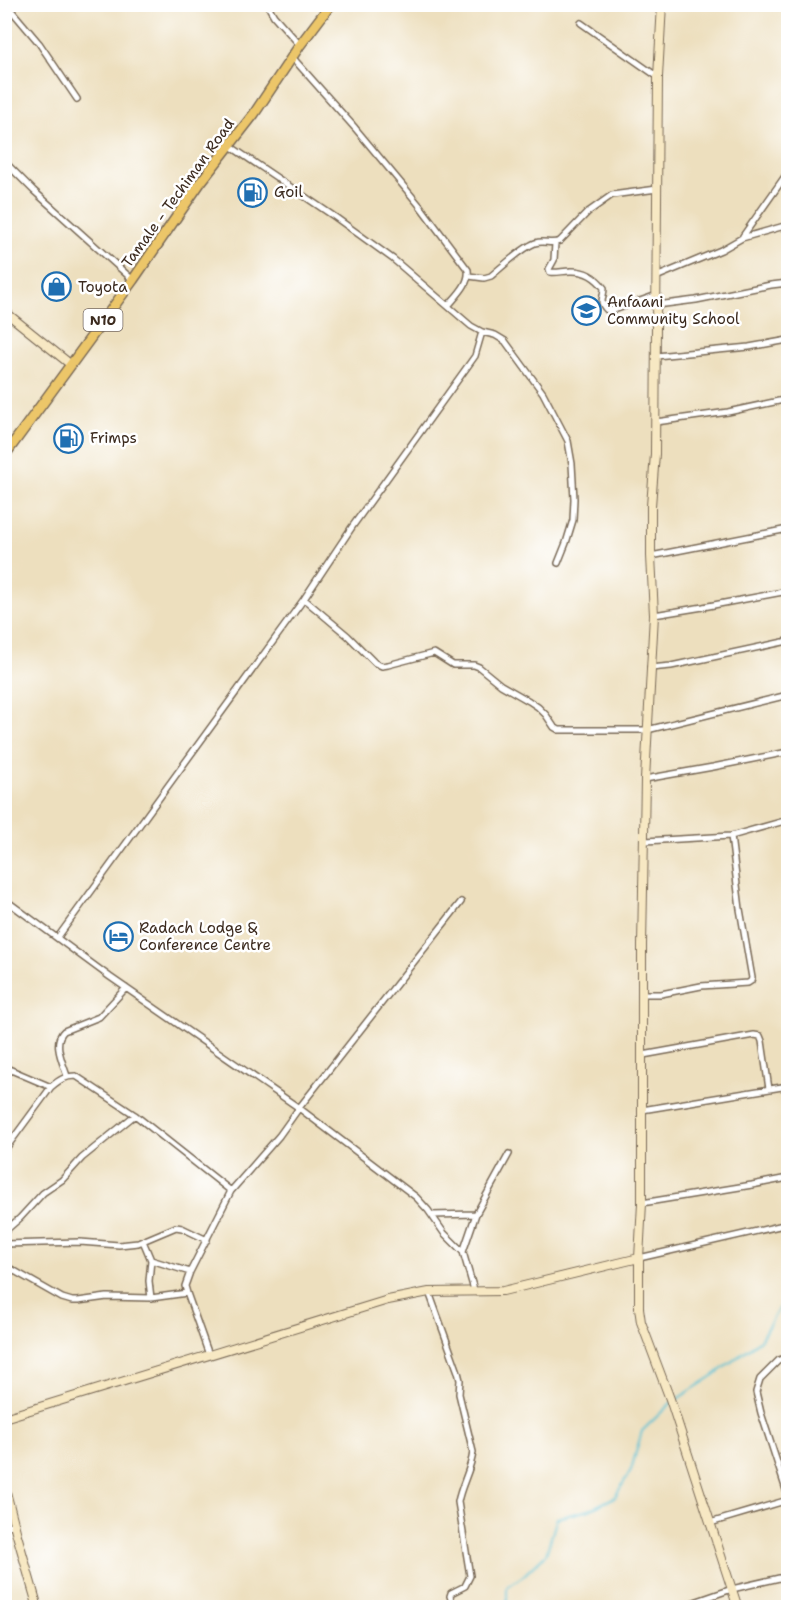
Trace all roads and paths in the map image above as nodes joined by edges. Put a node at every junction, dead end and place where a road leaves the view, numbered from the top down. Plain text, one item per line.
1 (6, 4) edge
2 (267, 4) edge
3 (331, 4) edge
4 (662, 4) edge
5 (581, 23) dead end
6 (300, 45) junction
7 (292, 57) junction
8 (658, 77) junction
9 (77, 99) dead end
10 (230, 146) junction
11 (4, 161) edge
12 (789, 172) edge
13 (657, 189) junction
14 (789, 225) edge
15 (742, 238) junction
16 (555, 243) junction
17 (469, 276) junction
18 (656, 277) junction
19 (133, 280) junction
20 (789, 283) edge
21 (657, 295) junction
22 (657, 305) junction
23 (448, 306) junction
24 (4, 310) edge
25 (482, 332) junction
26 (789, 340) edge
27 (656, 356) junction
28 (70, 364) junction
29 (789, 399) edge
30 (656, 422) junction
31 (4, 456) edge
32 (789, 529) edge
33 (651, 556) junction
34 (558, 564) dead end
35 (789, 591) edge
36 (304, 599) junction
37 (654, 615) junction
38 (789, 641) edge
39 (650, 668) junction
40 (789, 695) edge
41 (647, 730) junction
42 (789, 752) edge
43 (645, 779) junction
44 (789, 820) edge
45 (731, 837) junction
46 (645, 841) junction
47 (4, 899) edge
48 (461, 902) dead end
49 (57, 937) junction
50 (126, 988) junction
51 (643, 994) junction
52 (643, 1055) junction
53 (4, 1067) edge
54 (67, 1076) junction
55 (789, 1086) edge
56 (51, 1087) junction
57 (769, 1089) junction
58 (299, 1108) junction
59 (642, 1110) junction
60 (135, 1115) junction
61 (4, 1151) edge
62 (509, 1154) dead end
63 (789, 1178) edge
64 (231, 1191) junction
65 (642, 1203) junction
66 (476, 1214) junction
67 (432, 1215) junction
68 (789, 1224) edge
69 (4, 1232) edge
70 (207, 1240) junction
71 (143, 1241) junction
72 (4, 1244) edge
73 (463, 1252) junction
74 (639, 1257) junction
75 (151, 1260) junction
76 (4, 1265) edge
77 (190, 1272) junction
78 (474, 1290) junction
79 (429, 1292) junction
80 (187, 1293) junction
81 (151, 1298) junction
82 (209, 1355) junction
83 (789, 1357) edge
84 (4, 1418) edge
85 (4, 1484) edge
86 (789, 1498) edge
87 (710, 1523) junction
88 (15, 1524) junction
89 (4, 1527) edge
90 (789, 1576) edge
91 (732, 1589) junction
92 (38, 1608) edge
93 (454, 1608) edge
94 (677, 1608) edge
95 (738, 1608) edge

1 - 9 street
2 - 6 street
3 - 6 highway, Tamale - Techiman Road / N10
4 - 8 street
5 - 8 street
6 - 7 highway, Tamale - Techiman Road / N10
7 - 10 highway, Tamale - Techiman Road / N10
7 - 17 street
8 - 13 street
10 - 19 highway, Tamale - Techiman Road / N10
10 - 23 street
11 - 19 street
12 - 15 street
13 - 16 street
13 - 18 street
14 - 15 street
15 - 18 street
16 - 17 street
16 - 21 street
17 - 23 street
18 - 21 street
19 - 28 highway, Tamale - Techiman Road / N10
20 - 22 street
21 - 22 street
22 - 27 street
23 - 25 street
24 - 28 street
25 - 34 street
25 - 36 street
26 - 27 street
27 - 30 street
28 - 31 highway, Tamale - Techiman Road / N10
29 - 30 street
30 - 33 street
32 - 33 street
33 - 37 street
35 - 37 street
36 - 41 street
36 - 49 street
37 - 39 street
38 - 39 street
39 - 41 street
40 - 41 street
41 - 43 street
42 - 43 street
43 - 46 street
44 - 45 street
45 - 46 street
45 - 51 street
46 - 51 street
47 - 49 street
48 - 58 street
49 - 50 street
50 - 54 street
50 - 58 street
51 - 52 street
52 - 57 street
52 - 59 street
53 - 56 street
54 - 56 street
54 - 60 street
55 - 57 street
56 - 61 street
57 - 59 street
58 - 64 street
58 - 67 street
59 - 65 street
60 - 64 street
60 - 69 street
62 - 66 street
63 - 65 street
64 - 70 street
65 - 74 street
66 - 67 street
66 - 73 street
67 - 73 street
68 - 74 street
70 - 71 street
70 - 77 street
71 - 72 street
71 - 75 street
73 - 78 street
74 - 78 street
74 - 87 street
75 - 77 street
75 - 81 street
76 - 81 street
77 - 80 street
78 - 79 street
79 - 82 street
79 - 93 street
80 - 81 street
80 - 82 street
82 - 84 street
83 - 86 street
85 - 88 street
86 - 87 street
87 - 91 street
88 - 89 street
88 - 92 street
90 - 91 street
91 - 94 street
91 - 95 street

